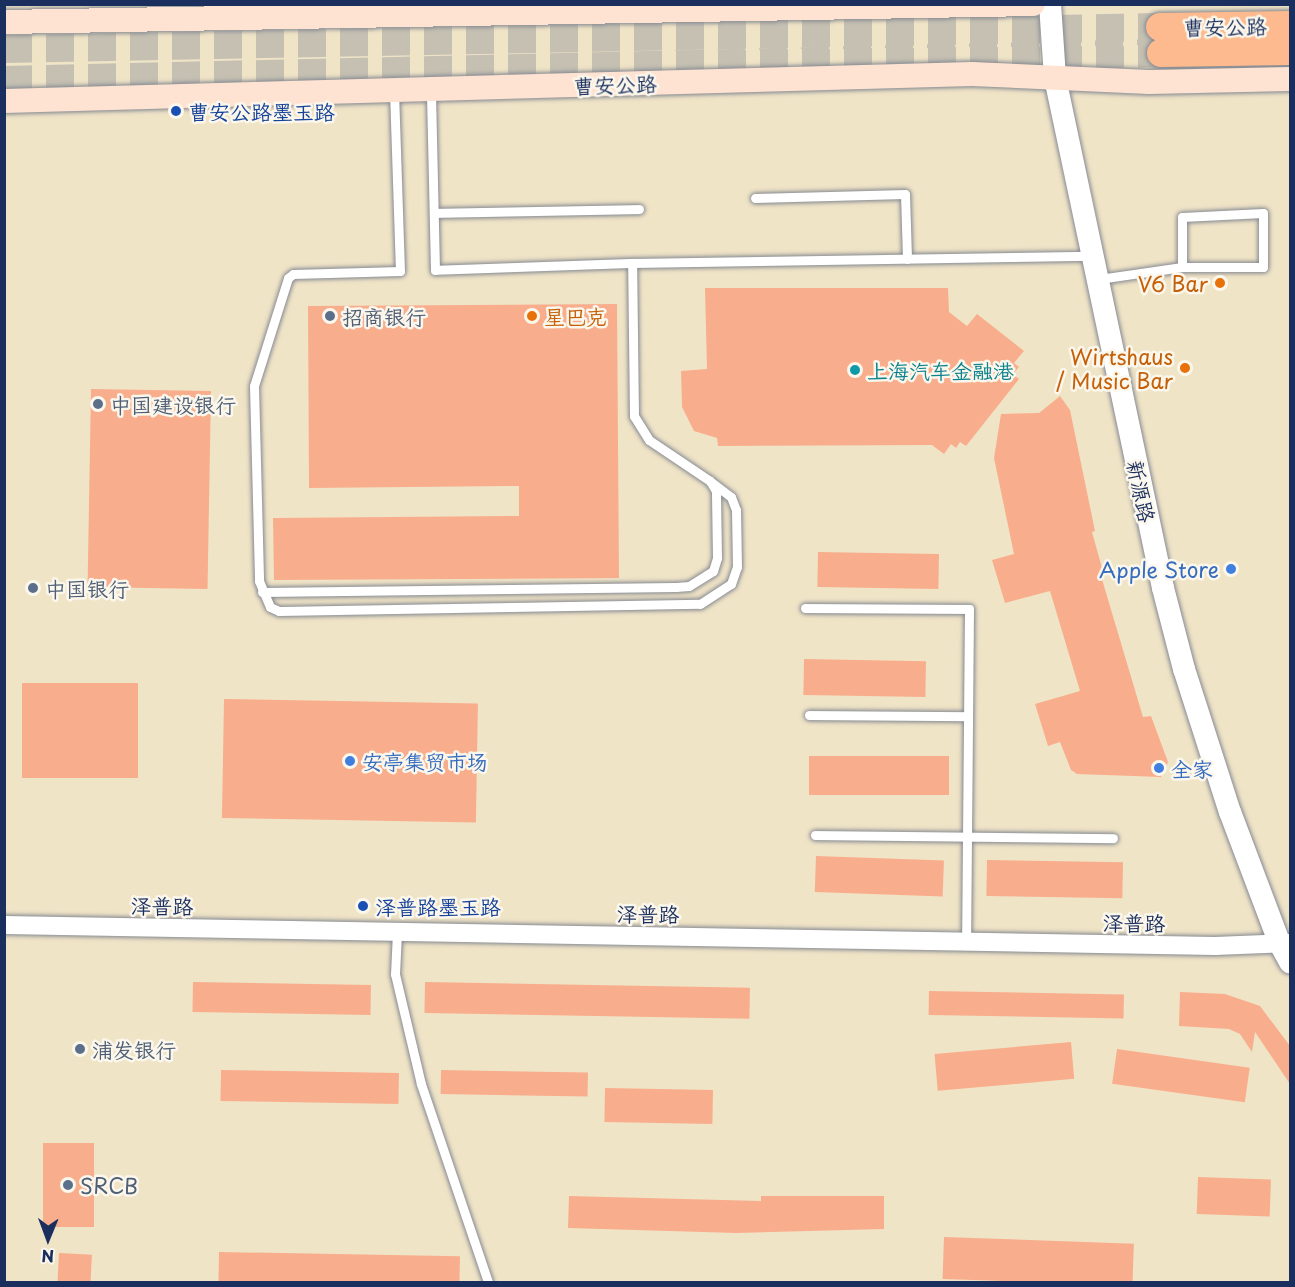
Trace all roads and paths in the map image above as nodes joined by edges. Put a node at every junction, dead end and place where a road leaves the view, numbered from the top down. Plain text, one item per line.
1 (1033, 4) edge
2 (1050, 4) edge
3 (704, 8) edge
4 (4, 22) edge
5 (1290, 25) edge
6 (1290, 51) edge
7 (1055, 78) junction
8 (1290, 79) edge
9 (431, 90) junction
10 (394, 91) junction
11 (4, 101) edge
12 (755, 198) dead end
13 (639, 209) dead end
14 (434, 213) junction
15 (1092, 256) junction
16 (907, 259) junction
17 (632, 263) junction
18 (1182, 267) junction
19 (1097, 279) junction
20 (710, 481) junction
21 (262, 592) junction
22 (805, 608) dead end
23 (809, 715) dead end
24 (968, 716) junction
25 (815, 835) dead end
26 (967, 836) junction
27 (1113, 838) dead end
28 (4, 925) edge
29 (397, 932) junction
30 (966, 942) junction
31 (1287, 950) edge
32 (488, 1282) edge

1 - 3 main road
2 - 7 street, 新源路
3 - 4 main road
5 - 6 highway, 曹安公路
7 - 8 main road, 曹安公路
7 - 9 main road, 曹安公路
7 - 15 street, 新源路
9 - 10 main road, 曹安公路
9 - 14 lane
10 - 11 main road, 曹安公路
10 - 21 lane
12 - 16 lane
13 - 14 lane
14 - 17 lane
15 - 16 lane
15 - 19 street, 新源路
16 - 17 lane
17 - 20 lane
18 - 18 lane
18 - 19 lane
19 - 31 street, 新源路
20 - 21 lane
20 - 21 lane
22 - 24 lane
23 - 24 lane
24 - 26 lane
25 - 26 lane
26 - 27 lane
26 - 30 lane
28 - 29 street, 泽普路
29 - 30 street, 泽普路
29 - 32 lane
30 - 31 street, 泽普路

